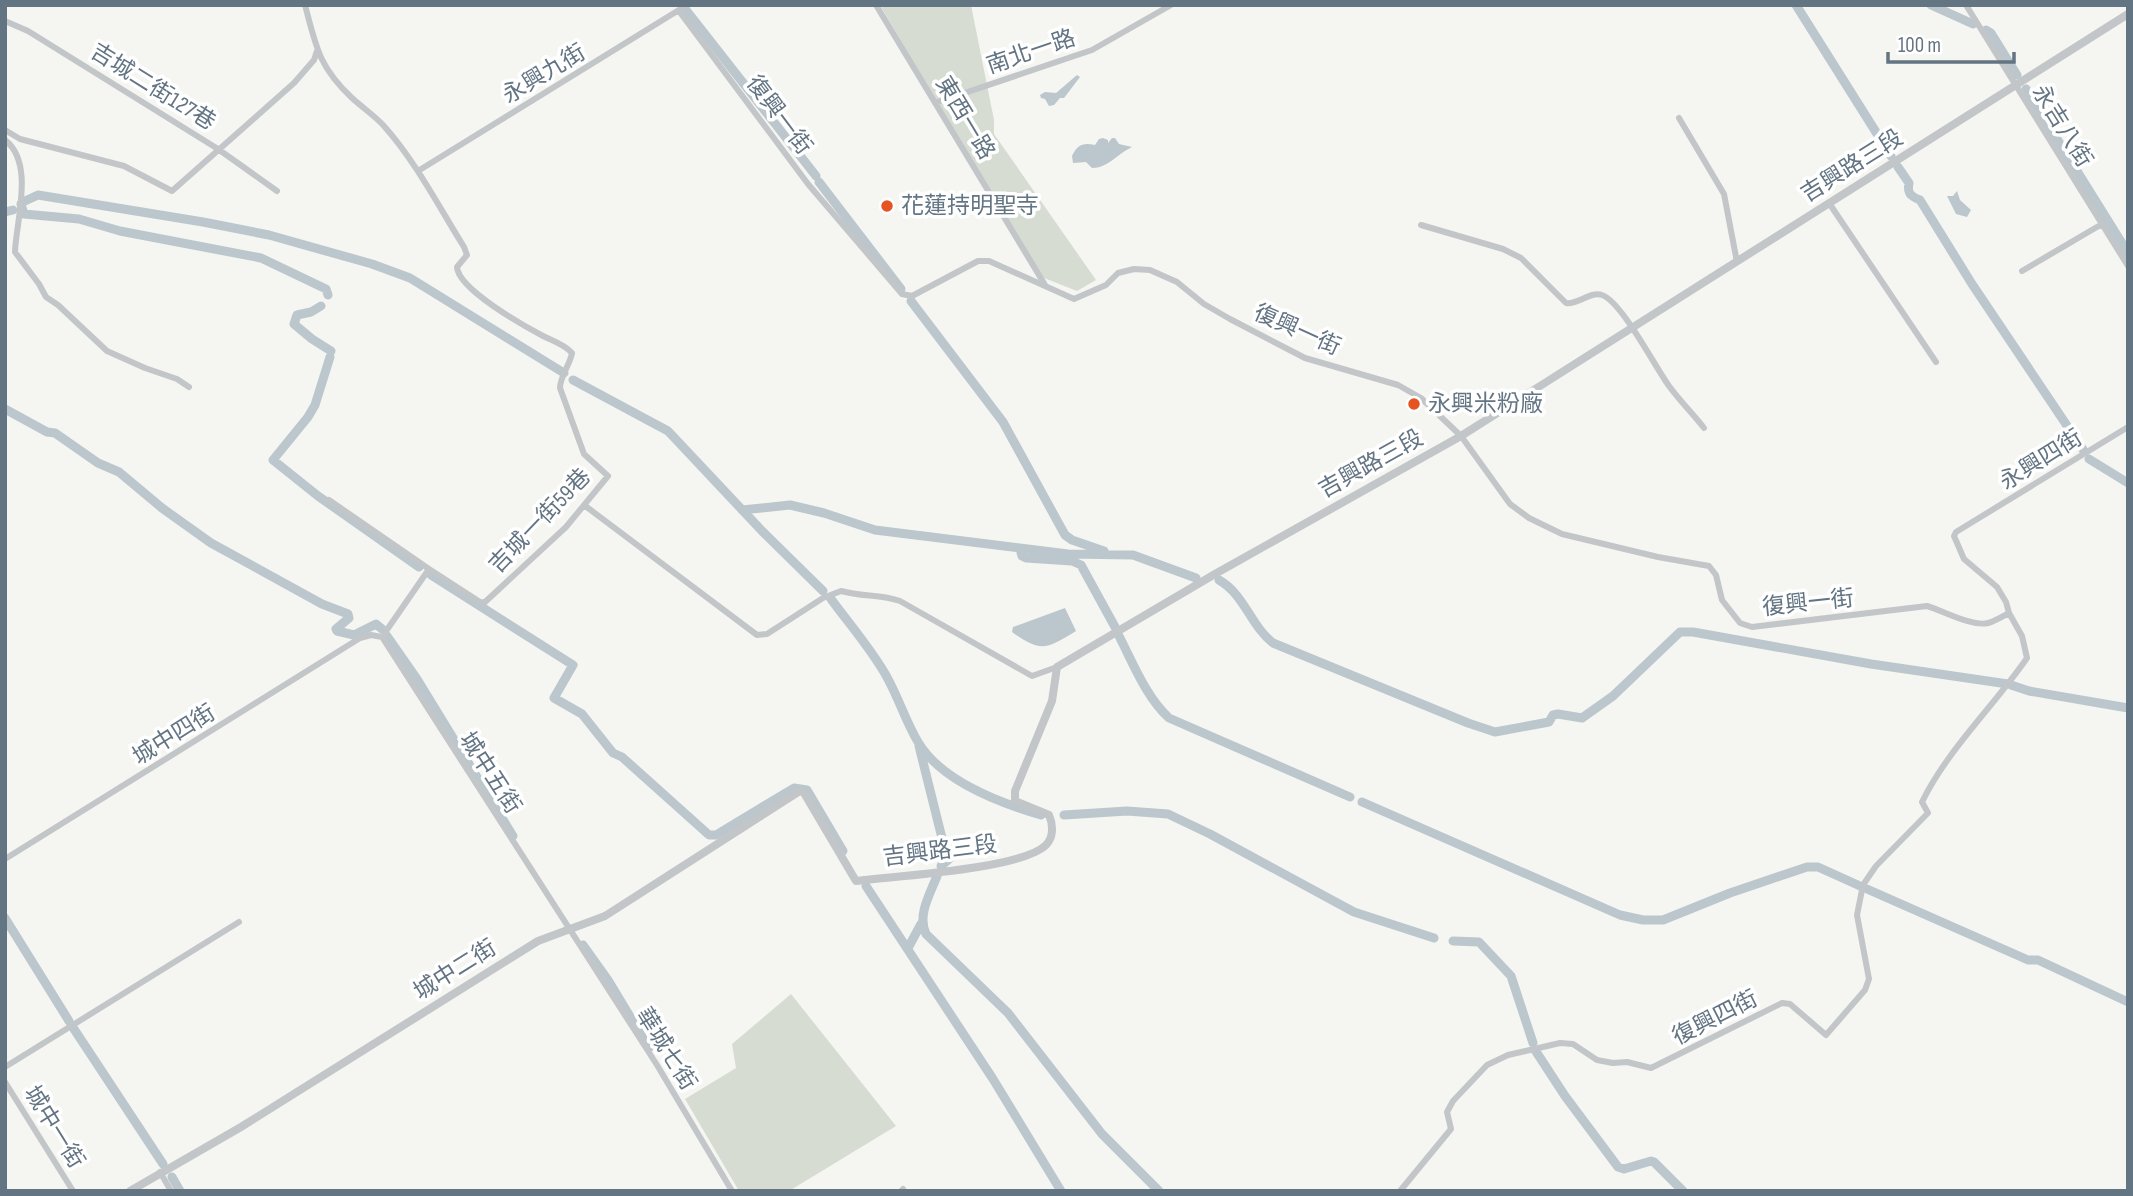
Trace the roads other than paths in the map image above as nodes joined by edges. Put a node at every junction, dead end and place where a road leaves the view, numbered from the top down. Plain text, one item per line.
1 (305, 5) edge
2 (687, 5) edge
3 (876, 5) edge
4 (1171, 5) edge
5 (1966, 5) edge
6 (680, 11) junction
7 (2128, 14) edge
8 (5, 21) edge
9 (317, 51) junction
10 (2017, 86) junction
11 (936, 103) junction
12 (1679, 118) dead end
13 (5, 130) edge
14 (5, 141) edge
15 (218, 149) junction
16 (418, 171) junction
17 (277, 191) dead end
18 (1829, 203) junction
19 (2102, 224) junction
20 (1421, 225) dead end
21 (1737, 262) junction
22 (2128, 266) edge
23 (2022, 271) dead end
24 (1046, 286) junction
25 (1632, 327) junction
26 (1936, 362) dead end
27 (189, 387) dead end
28 (2128, 427) edge
29 (1704, 428) dead end
30 (1461, 436) junction
31 (328, 500) dead end
32 (584, 505) junction
33 (1973, 522) joint
34 (429, 569) junction
35 (2010, 613) junction
36 (382, 637) junction
37 (1057, 667) junction
38 (804, 793) joint
39 (5, 859) edge
40 (239, 922) dead end
41 (568, 929) junction
42 (5, 1067) edge
43 (5, 1082) edge
44 (160, 1172) junction
45 (73, 1191) edge
46 (130, 1191) edge
47 (171, 1191) edge
48 (732, 1191) edge
49 (1400, 1191) edge

1 - 9 street, 吉城一街59巷
2 - 6 street, 永興九街
3 - 11 street, 東西一路
4 - 11 street, 南北一路
5 - 10 street, 永吉八街
6 - 16 street, 永興九街
6 - 24 street, 復興一街
7 - 10 street, 吉興路三段
8 - 15 street, 吉城二街127巷
9 - 15 street
9 - 16 street, 吉城一街59巷
10 - 18 street, 吉興路三段
10 - 19 street, 永吉八街
11 - 24 street, 東西一路
12 - 21 street
13 - 15 street
14 - 27 street
15 - 17 street, 吉城二街127巷
16 - 32 street, 吉城一街59巷
18 - 21 street, 吉興路三段
18 - 26 street
19 - 22 street, 永吉八街
19 - 23 street
20 - 25 street
21 - 25 street, 吉興路三段
24 - 30 street, 復興一街
25 - 29 street
25 - 30 street, 吉興路三段
28 - 33 street, 永興四街
30 - 35 street, 復興一街
30 - 37 street, 吉興路三段
31 - 34 street
32 - 34 street, 吉城一街59巷
32 - 37 street
33 - 35 street, 復興四街
34 - 36 street
35 - 49 street, 復興四街
36 - 39 street, 城中四街
36 - 41 street, 城中五街
37 - 38 street, 吉興路三段
38 - 41 street, 城中二街
40 - 42 street
41 - 44 street, 城中二街
41 - 48 street, 華城七街
43 - 45 street, 城中一街
44 - 46 street, 城中二街
44 - 47 street

